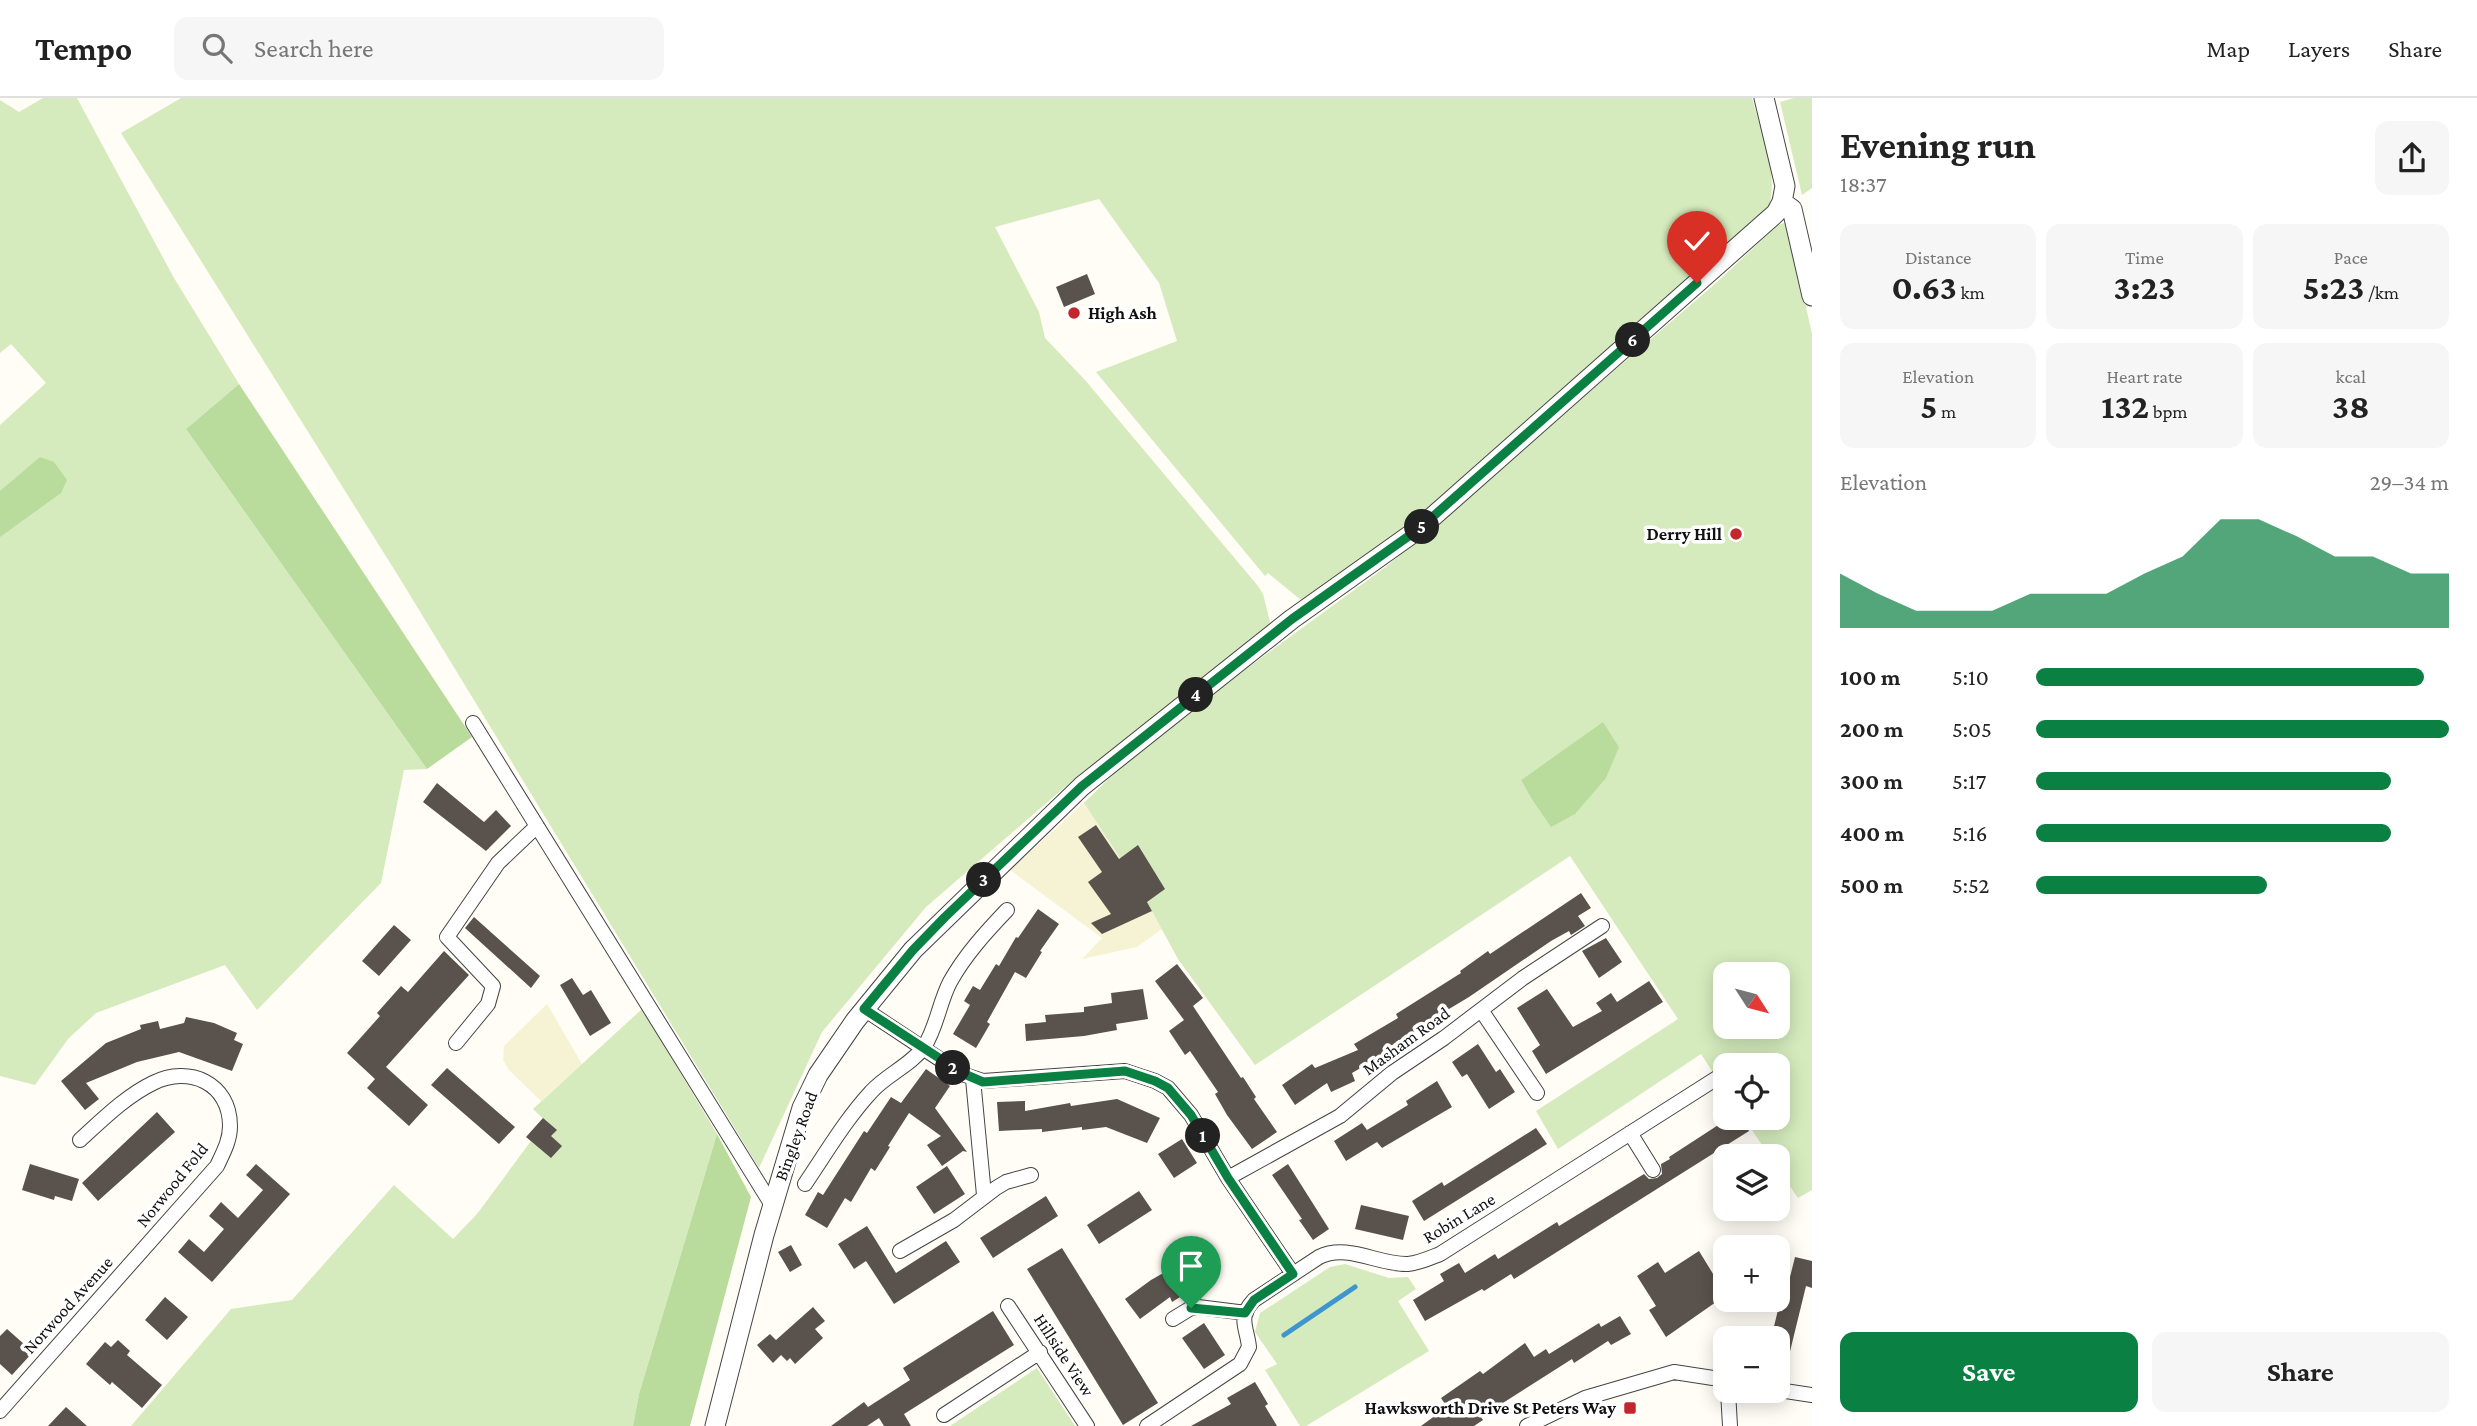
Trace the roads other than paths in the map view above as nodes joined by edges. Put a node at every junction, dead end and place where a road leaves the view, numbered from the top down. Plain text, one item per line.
1 (1764, 98) edge
2 (1782, 202) junction
3 (1812, 296) edge
4 (473, 723) dead end
5 (537, 826) junction
6 (1007, 911) dead end
7 (1602, 926) dead end
8 (864, 1009) junction
9 (1481, 1010) junction
10 (456, 1043) dead end
11 (922, 1049) junction
12 (973, 1079) junction
13 (1713, 1081) edge
14 (1536, 1093) dead end
15 (1630, 1133) junction
16 (80, 1140) dead end
17 (1653, 1170) dead end
18 (1031, 1175) dead end
19 (1228, 1178) junction
20 (805, 1184) dead end
21 (984, 1195) junction
22 (772, 1205) junction
23 (900, 1251) dead end
24 (137, 1256) joint
25 (1293, 1274) junction
26 (1008, 1306) dead end
27 (1245, 1313) junction
28 (1173, 1320) dead end
29 (1040, 1352) junction
30 (1713, 1378) edge
31 (1790, 1392) edge
32 (1812, 1395) edge
33 (1729, 1403) edge
34 (0, 1412) edge
35 (944, 1415) dead end
36 (715, 1426) edge
37 (1087, 1426) edge
38 (1147, 1426) edge
39 (1527, 1426) edge
40 (1730, 1426) edge

1 - 2 street
2 - 3 street
2 - 8 street, Bingley Road
4 - 5 street
5 - 10 street
5 - 22 street
6 - 11 street
7 - 9 street, Masham Road
8 - 11 street
8 - 22 street, Bingley Road
9 - 14 street
9 - 19 street, Masham Road
11 - 12 street
11 - 20 street
12 - 19 street
12 - 21 street
13 - 15 street, Robin Lane
15 - 17 street
15 - 25 street, Robin Lane
16 - 24 street, Norwood Fold
18 - 21 street
19 - 25 street
21 - 23 street
22 - 36 street, Bingley Road
24 - 34 street, Norwood Avenue
25 - 27 street
26 - 29 street, Hillside View
27 - 28 street
27 - 38 street
29 - 35 street
29 - 37 street, Hillside View
30 - 39 street
31 - 32 street
33 - 40 street

